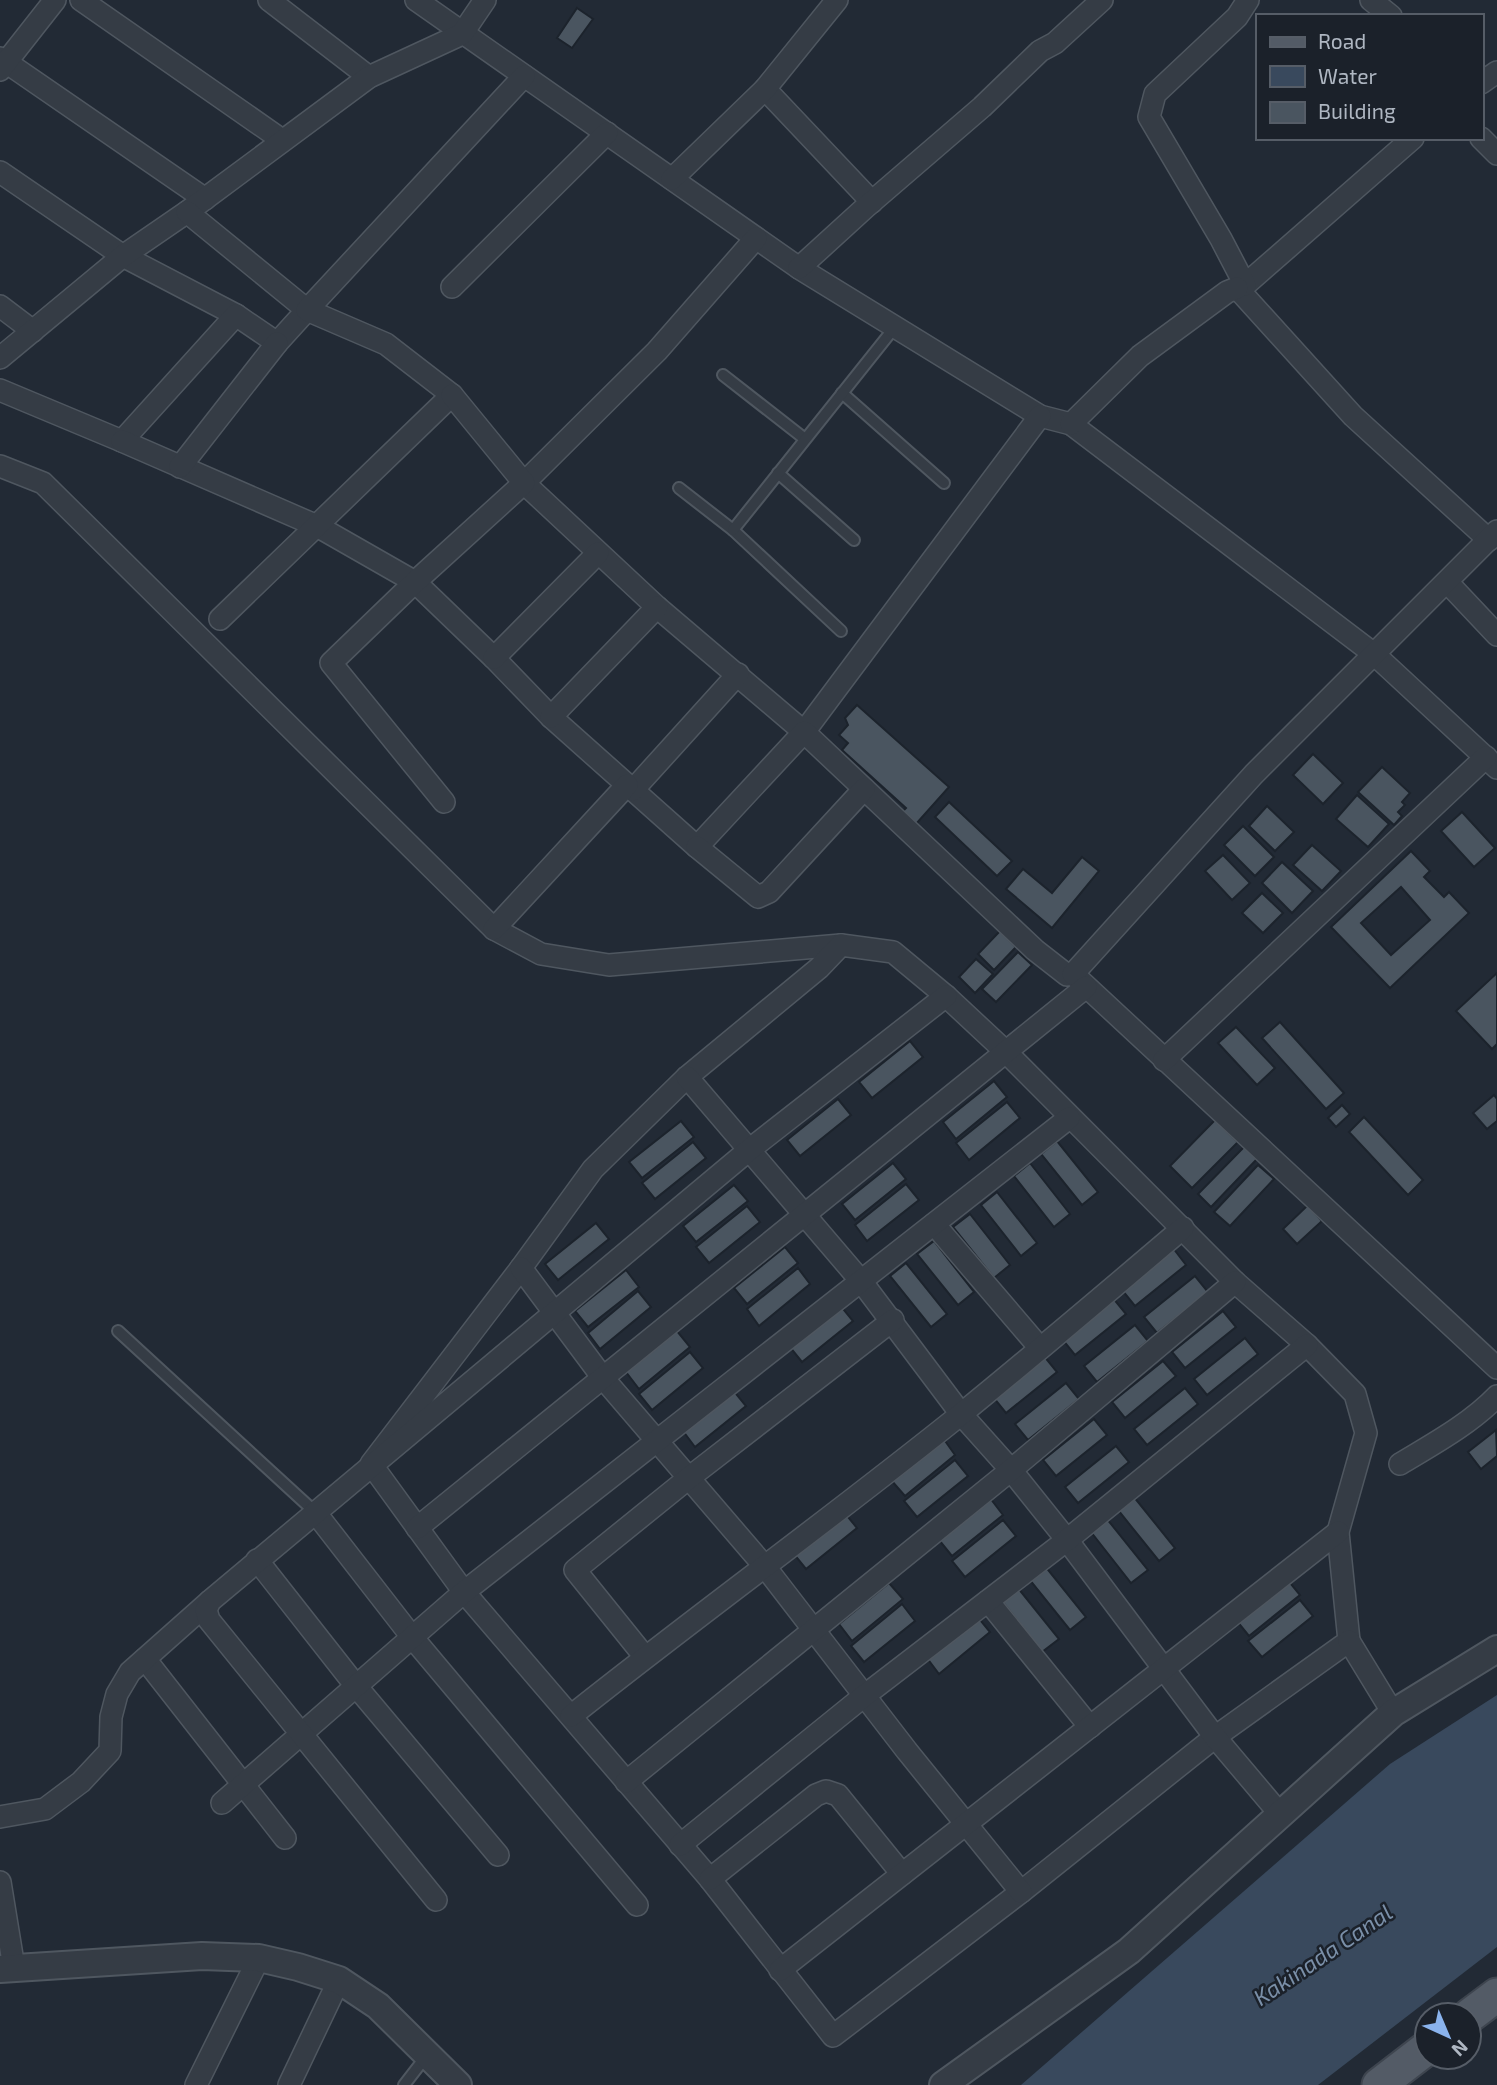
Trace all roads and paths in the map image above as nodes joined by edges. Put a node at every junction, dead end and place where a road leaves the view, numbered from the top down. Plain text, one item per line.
1 (55, 0) edge
2 (81, 0) edge
3 (268, 0) edge
4 (416, 0) edge
5 (485, 0) edge
6 (838, 0) edge
7 (1102, 0) edge
8 (1248, 0) edge
9 (1371, 0) edge
10 (1388, 14) edge
11 (462, 33) junction
12 (2, 63) edge
13 (524, 76) junction
14 (369, 77) junction
15 (765, 89) junction
16 (607, 133) junction
17 (282, 140) junction
18 (1411, 140) edge
19 (1483, 140) edge
20 (1497, 154) edge
21 (0, 172) edge
22 (672, 179) junction
23 (205, 199) junction
24 (872, 202) junction
25 (187, 212) junction
26 (757, 238) junction
27 (123, 256) junction
28 (799, 268) junction
29 (452, 287) dead end
30 (1241, 287) junction
31 (0, 306) edge
32 (307, 310) junction
33 (236, 315) junction
34 (895, 327) junction
35 (33, 331) junction
36 (277, 343) junction
37 (0, 358) edge
38 (723, 375) dead end
39 (0, 390) edge
40 (842, 393) junction
41 (452, 395) junction
42 (1040, 416) junction
43 (1071, 424) junction
44 (805, 439) junction
45 (122, 441) junction
46 (0, 466) edge
47 (180, 467) junction
48 (778, 474) junction
49 (524, 483) junction
50 (944, 483) dead end
51 (679, 488) dead end
52 (317, 526) junction
53 (733, 530) junction
54 (1493, 535) edge
55 (854, 540) dead end
56 (598, 553) junction
57 (415, 582) junction
58 (1447, 582) junction
59 (657, 607) junction
60 (220, 619) dead end
61 (841, 631) dead end
62 (1497, 635) edge
63 (1374, 654) junction
64 (494, 658) junction
65 (738, 674) junction
66 (551, 717) junction
67 (804, 732) junction
68 (1492, 763) edge
69 (630, 787) junction
70 (864, 789) junction
71 (444, 802) dead end
72 (697, 847) junction
73 (494, 929) junction
74 (841, 945) junction
75 (1080, 981) junction
76 (946, 996) junction
77 (1006, 1052) junction
78 (1164, 1060) junction
79 (687, 1077) junction
80 (1069, 1118) junction
81 (749, 1150) junction
82 (805, 1216) junction
83 (934, 1224) junction
84 (1183, 1228) junction
85 (521, 1268) junction
86 (862, 1281) junction
87 (1235, 1282) junction
88 (556, 1313) junction
89 (893, 1320) junction
90 (118, 1331) dead end
91 (1307, 1346) junction
92 (1040, 1348) junction
93 (1497, 1368) edge
94 (603, 1378) junction
95 (1497, 1396) edge
96 (961, 1414) junction
97 (657, 1441) junction
98 (372, 1464) junction
99 (1400, 1464) dead end
100 (1011, 1470) junction
101 (690, 1477) junction
102 (315, 1512) junction
103 (417, 1528) junction
104 (1338, 1532) junction
105 (1067, 1540) junction
106 (257, 1560) junction
107 (766, 1568) junction
108 (464, 1592) junction
109 (210, 1601) junction
110 (988, 1601) junction
111 (815, 1630) junction
112 (412, 1637) junction
113 (1349, 1641) junction
114 (1497, 1649) edge
115 (645, 1657) junction
116 (145, 1659) junction
117 (1165, 1668) junction
118 (356, 1686) junction
119 (864, 1696) junction
120 (1393, 1713) junction
121 (571, 1716) junction
122 (1090, 1727) junction
123 (300, 1735) junction
124 (1214, 1737) junction
125 (626, 1782) junction
126 (242, 1786) junction
127 (222, 1803) dead end
128 (1280, 1814) junction
129 (0, 1817) edge
130 (967, 1823) junction
131 (285, 1838) dead end
132 (680, 1845) junction
133 (498, 1854) dead end
134 (902, 1874) junction
135 (710, 1879) junction
136 (0, 1882) edge
137 (1021, 1892) junction
138 (436, 1900) dead end
139 (637, 1905) dead end
140 (259, 1958) junction
141 (7, 1968) edge
142 (780, 1970) junction
143 (339, 1980) junction
144 (428, 2054) junction
145 (1413, 2059) edge
146 (196, 2085) edge
147 (289, 2085) edge
148 (404, 2085) edge
149 (458, 2085) edge
150 (943, 2085) edge
151 (1379, 2085) edge

1 - 12 street
2 - 17 street
3 - 14 street
4 - 11 street
5 - 11 street
6 - 15 street
7 - 24 street
8 - 30 street
9 - 10 street
11 - 13 street
11 - 14 street
12 - 23 street
13 - 16 street
13 - 32 street
14 - 17 street
15 - 22 street
15 - 24 street
16 - 22 street
16 - 29 street
17 - 23 street
18 - 30 street
19 - 20 street
21 - 27 street
22 - 26 street
23 - 25 street
24 - 28 street
25 - 27 street
25 - 32 street
26 - 28 street
26 - 49 street
27 - 33 street
27 - 35 street
28 - 34 street
30 - 43 street
30 - 54 street
31 - 35 street
32 - 36 street
32 - 41 street
33 - 36 street
33 - 45 street
34 - 40 lane
34 - 42 street
35 - 37 street
36 - 47 street
38 - 44 lane
39 - 45 street
40 - 44 lane
40 - 50 lane
41 - 49 street
41 - 52 street
42 - 43 street
42 - 67 street
43 - 63 street
44 - 48 lane
45 - 47 street
46 - 73 street
47 - 52 street
48 - 53 lane
48 - 55 lane
49 - 56 street
49 - 57 street
51 - 53 lane
52 - 57 street
52 - 60 street
53 - 61 lane
54 - 58 street
56 - 59 street
56 - 64 street
57 - 64 street
57 - 71 street
58 - 62 street
58 - 63 street
59 - 65 street
59 - 66 street
63 - 68 street
63 - 75 street
64 - 66 street
65 - 67 street
65 - 69 street
66 - 69 street
67 - 70 street
67 - 72 street
68 - 78 street
69 - 72 street
69 - 73 street
70 - 72 street
70 - 75 street
73 - 74 street
74 - 76 street
74 - 79 street
75 - 77 street
75 - 78 street
76 - 77 street
76 - 81 street
77 - 80 street
77 - 82 street
78 - 93 street
79 - 81 street
79 - 85 street
80 - 83 street
80 - 84 street
81 - 82 street
81 - 88 street
82 - 86 street
82 - 94 street
83 - 86 street
83 - 92 street
84 - 87 street
84 - 92 street
85 - 88 street
85 - 98 street
86 - 89 street
86 - 97 street
87 - 91 street
87 - 100 street
88 - 94 street
88 - 98 street
89 - 96 street
89 - 101 street
90 - 102 lane
91 - 104 street
91 - 105 street
92 - 96 street
94 - 97 street
94 - 103 street
95 - 99 street
96 - 100 street
96 - 107 street
97 - 101 street
97 - 108 street
98 - 102 street
98 - 103 street
100 - 105 street
100 - 111 street
101 - 107 street
101 - 115 street
102 - 106 street
102 - 112 street
103 - 108 street
104 - 113 street
104 - 117 street
105 - 110 street
105 - 117 street
106 - 109 street
106 - 118 street
107 - 111 street
107 - 115 street
108 - 112 street
108 - 121 street
109 - 116 street
109 - 123 street
110 - 119 street
110 - 122 street
111 - 119 street
111 - 125 street
112 - 118 street
112 - 139 street
113 - 120 street
113 - 124 street
114 - 120 street
115 - 121 street
116 - 126 street
116 - 129 street
117 - 122 street
117 - 124 street
118 - 123 street
118 - 133 street
119 - 130 street
119 - 132 street
120 - 128 street
121 - 125 street
122 - 130 street
123 - 126 street
123 - 138 street
124 - 128 street
124 - 137 street
125 - 132 street
126 - 127 street
126 - 131 street
128 - 150 street
130 - 134 street
130 - 137 street
132 - 135 street
134 - 135 street
134 - 142 street
135 - 142 street
136 - 141 street
137 - 142 street
140 - 141 street
140 - 143 street
140 - 146 street
143 - 144 street
143 - 147 street
144 - 148 lane
144 - 149 street
145 - 151 main road

